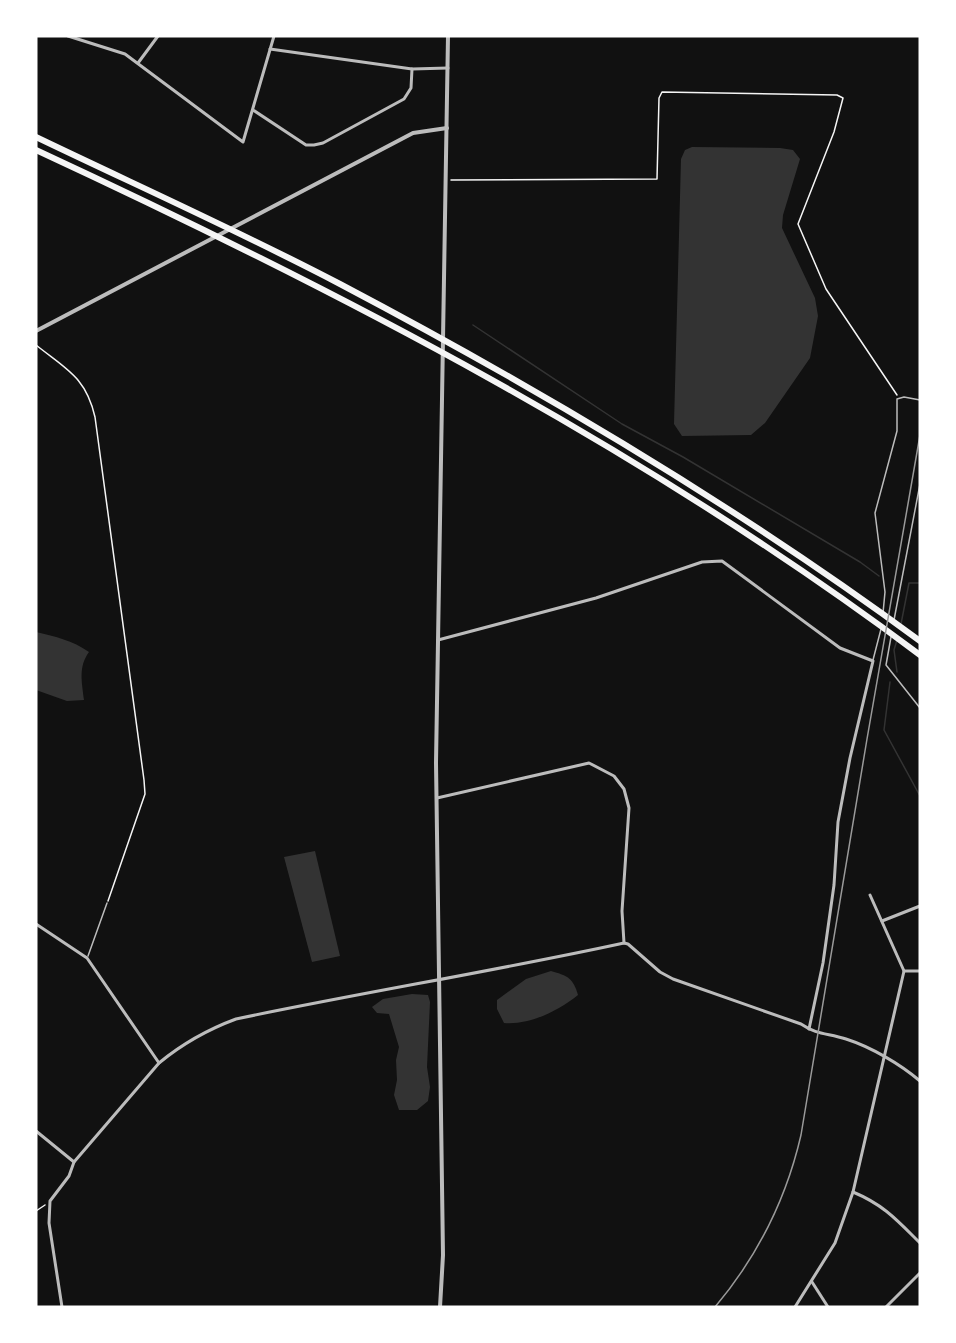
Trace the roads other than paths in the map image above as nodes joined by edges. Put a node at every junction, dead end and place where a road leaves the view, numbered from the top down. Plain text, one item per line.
1 (68, 36) edge
2 (158, 36) edge
3 (274, 36) edge
4 (448, 36) edge
5 (270, 49) junction
6 (138, 63) junction
7 (448, 68) junction
8 (412, 69) junction
9 (253, 110) junction
10 (447, 128) junction
11 (36, 137) edge
12 (36, 150) edge
13 (36, 331) edge
14 (920, 400) edge
15 (920, 484) edge
16 (883, 614) dead end
17 (881, 625) dead end
18 (438, 640) junction
19 (920, 640) edge
20 (920, 656) edge
21 (873, 661) junction
22 (920, 708) edge
23 (437, 798) junction
24 (870, 895) dead end
25 (107, 903) road end
26 (920, 906) edge
27 (882, 921) junction
28 (36, 924) edge
29 (624, 943) junction
30 (87, 958) junction
31 (904, 971) junction
32 (920, 971) edge
33 (439, 978) junction
34 (809, 1029) junction
35 (885, 1058) junction
36 (159, 1063) junction
37 (920, 1081) edge
38 (36, 1131) edge
39 (74, 1162) junction
40 (853, 1192) junction
41 (920, 1243) edge
42 (920, 1273) edge
43 (812, 1282) junction
44 (62, 1307) edge
45 (440, 1307) edge
46 (795, 1307) edge
47 (828, 1307) edge
48 (886, 1307) edge

1 - 6 street
2 - 6 street
3 - 5 street
4 - 7 street
5 - 8 street
5 - 9 street
6 - 9 street
7 - 8 street
7 - 10 street
8 - 9 street
10 - 13 street
10 - 18 street
11 - 19 highway
12 - 20 highway
14 - 16 lane
15 - 22 lane
17 - 21 lane
18 - 21 street
18 - 23 street
21 - 34 street
23 - 29 street
23 - 33 street
24 - 27 street
25 - 30 lane
26 - 27 street
27 - 31 street
28 - 30 street
29 - 33 street
29 - 34 street
30 - 36 street
31 - 32 street
31 - 35 street
33 - 36 street
33 - 45 street
34 - 35 street
35 - 37 street
35 - 40 street
36 - 39 street
38 - 39 street
39 - 44 street
40 - 41 street
40 - 43 street
42 - 48 street
43 - 46 street
43 - 47 street

